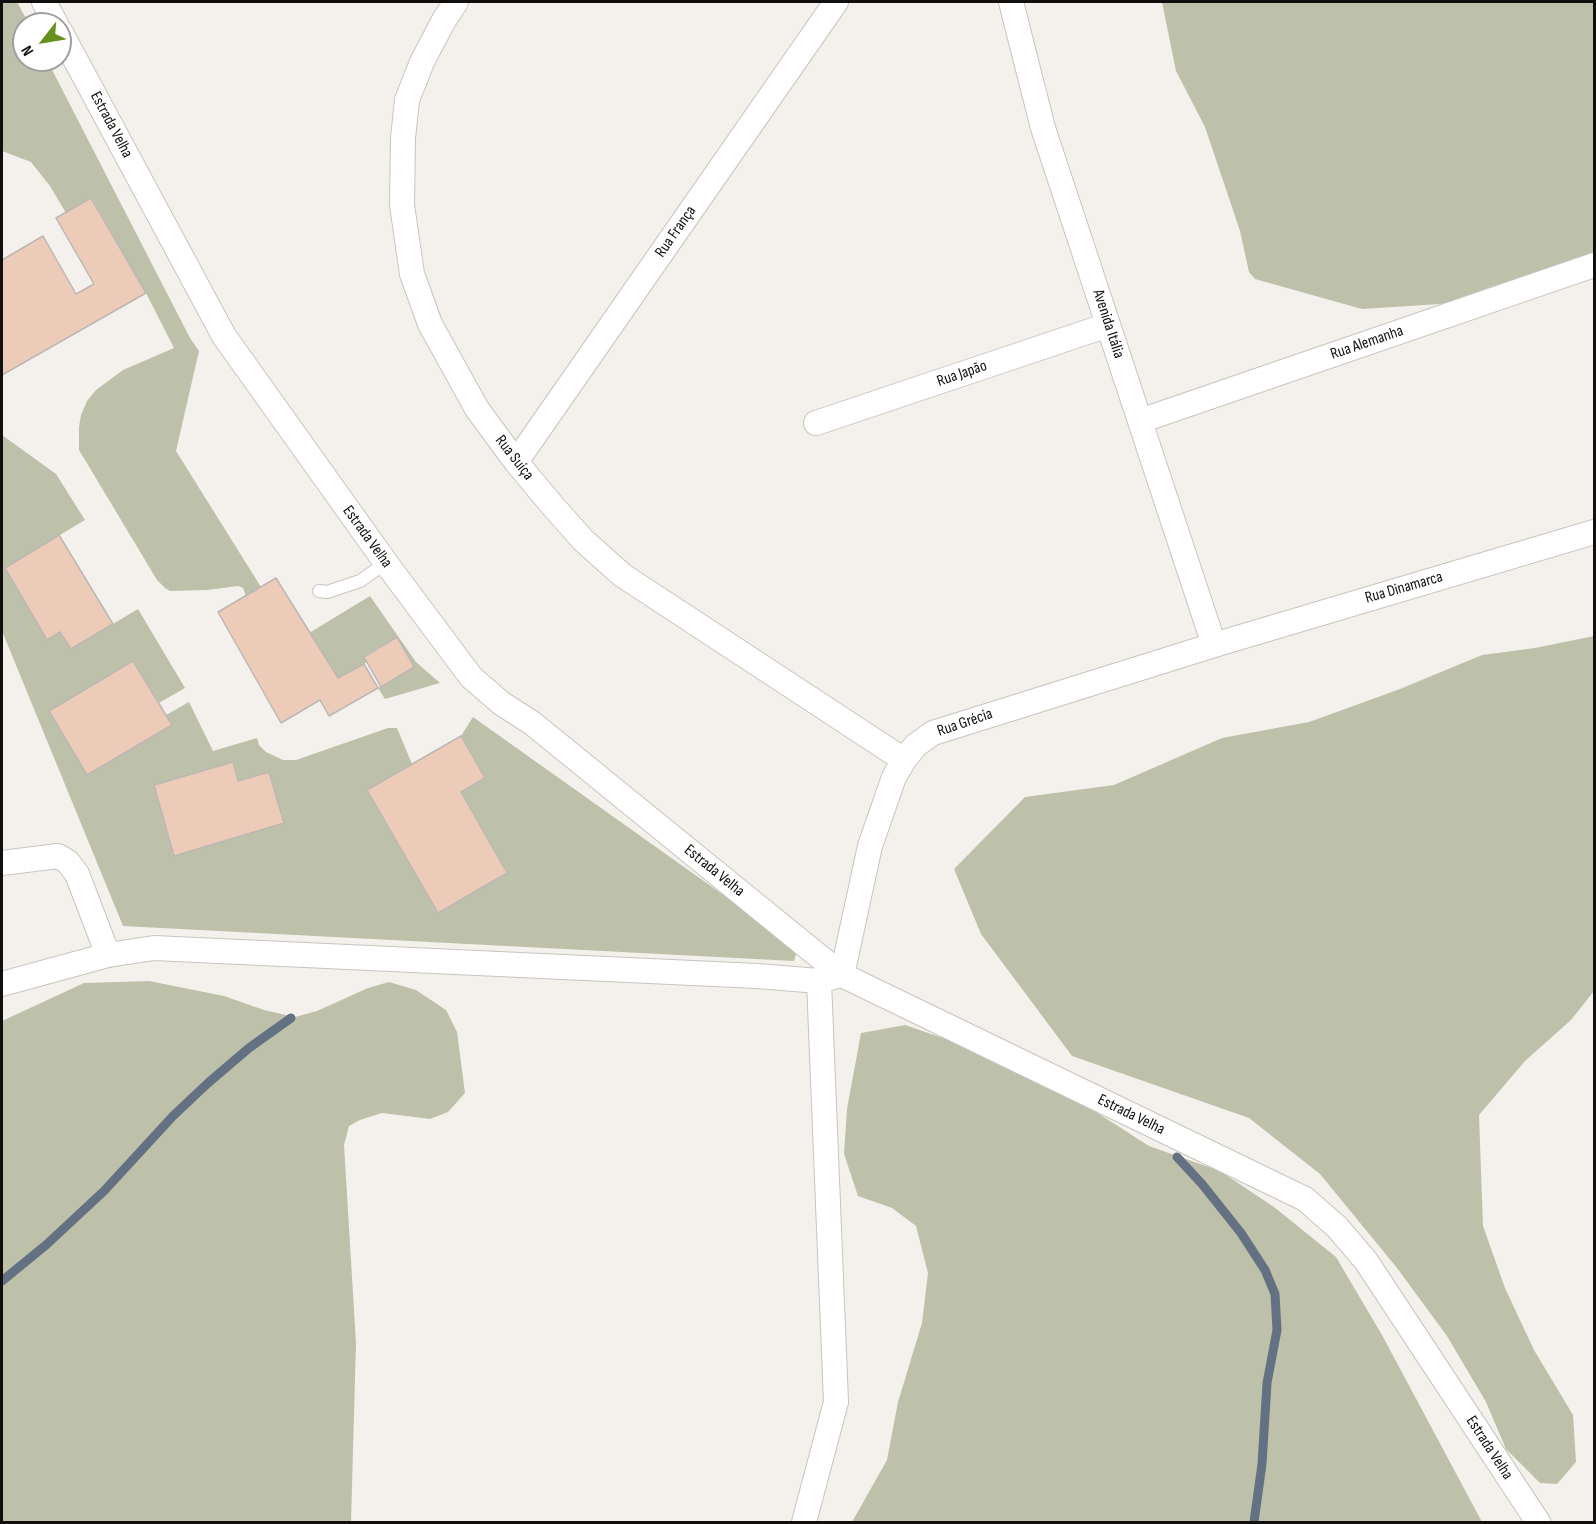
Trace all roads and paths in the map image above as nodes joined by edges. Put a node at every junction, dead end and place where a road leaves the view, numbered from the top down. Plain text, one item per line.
1 (456, 2) edge
2 (836, 2) edge
3 (1011, 2) edge
4 (72, 53) edge
5 (1594, 265) edge
6 (1108, 325) junction
7 (1140, 421) junction
8 (816, 423) dead end
9 (516, 462) junction
10 (1594, 532) edge
11 (386, 563) junction
12 (319, 591) dead end
13 (1214, 645) junction
14 (904, 759) junction
15 (2, 862) edge
16 (108, 955) junction
17 (842, 975) junction
18 (819, 981) junction
19 (2, 984) edge
20 (804, 1522) edge
21 (1538, 1522) edge

1 - 9 street, Rua Suíça
2 - 9 street, Rua França
3 - 6 street, Avenida Itália
4 - 11 street, Estrada Velha
5 - 7 street, Rua Alemanha
6 - 7 street, Avenida Itália
6 - 8 street, Rua Japão
7 - 13 street, Avenida Itália
9 - 14 street, Rua Suíça
10 - 13 street, Rua Dinamarca
11 - 12 lane
11 - 17 street, Estrada Velha
13 - 14 street, Rua Grécia
14 - 17 street, Rua Grécia
15 - 16 street
16 - 18 street
16 - 19 street
17 - 18 street
17 - 21 street, Estrada Velha
18 - 20 street

